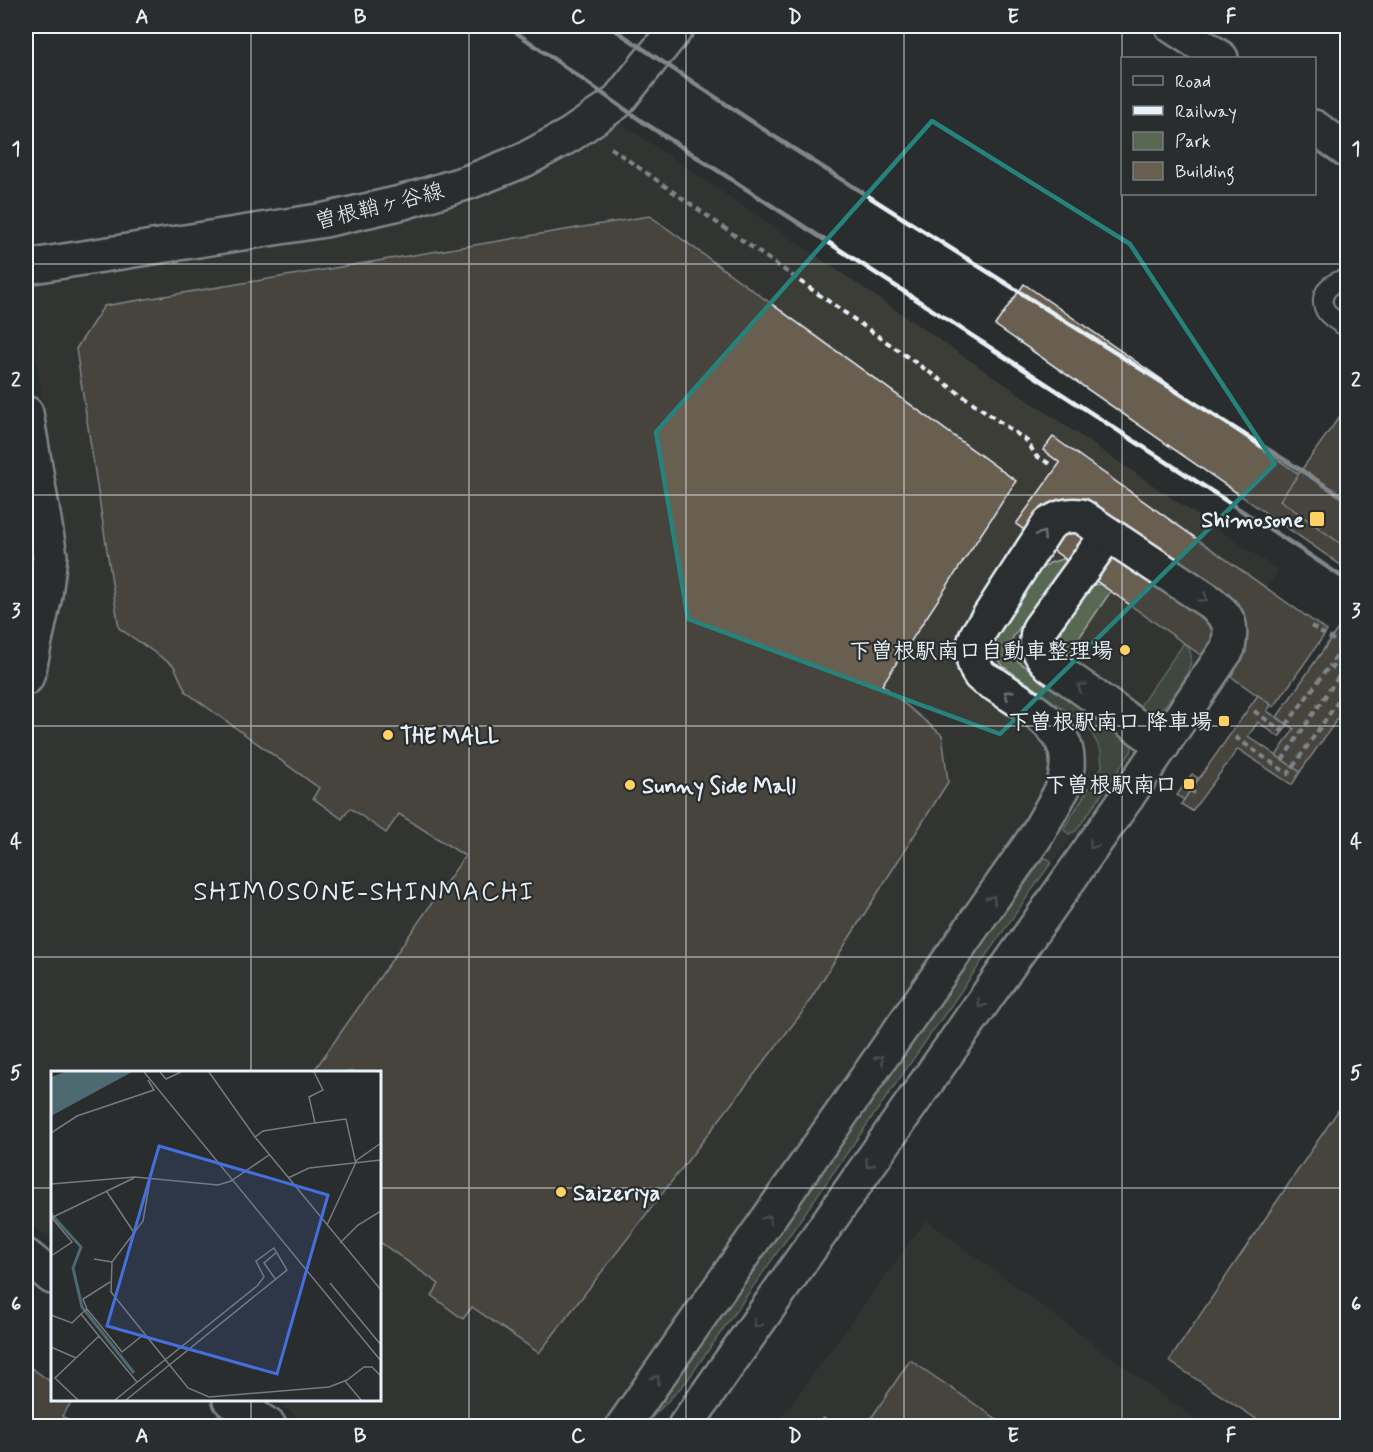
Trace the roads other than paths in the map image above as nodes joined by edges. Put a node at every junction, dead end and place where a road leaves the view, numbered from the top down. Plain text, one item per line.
1 (678, 26) edge
2 (1172, 26) edge
3 (1219, 57) edge
4 (1316, 128) edge
5 (1347, 151) edge
6 (26, 267) edge
7 (1347, 279) edge
8 (1347, 328) edge
9 (26, 413) edge
10 (1108, 534) junction
11 (26, 678) edge
12 (1163, 745) junction
13 (26, 1257) edge
14 (51, 1276) edge
15 (232, 1401) edge
16 (269, 1426) edge
17 (623, 1426) edge
18 (685, 1426) edge

1 - 6 street, 曽根鞘ヶ谷線
2 - 3 street
4 - 5 street
7 - 8 lane
9 - 11 street
10 -> 12 street
12 -> 10 street
17 -> 10 street
12 -> 18 street
13 - 14 street
15 - 16 street

